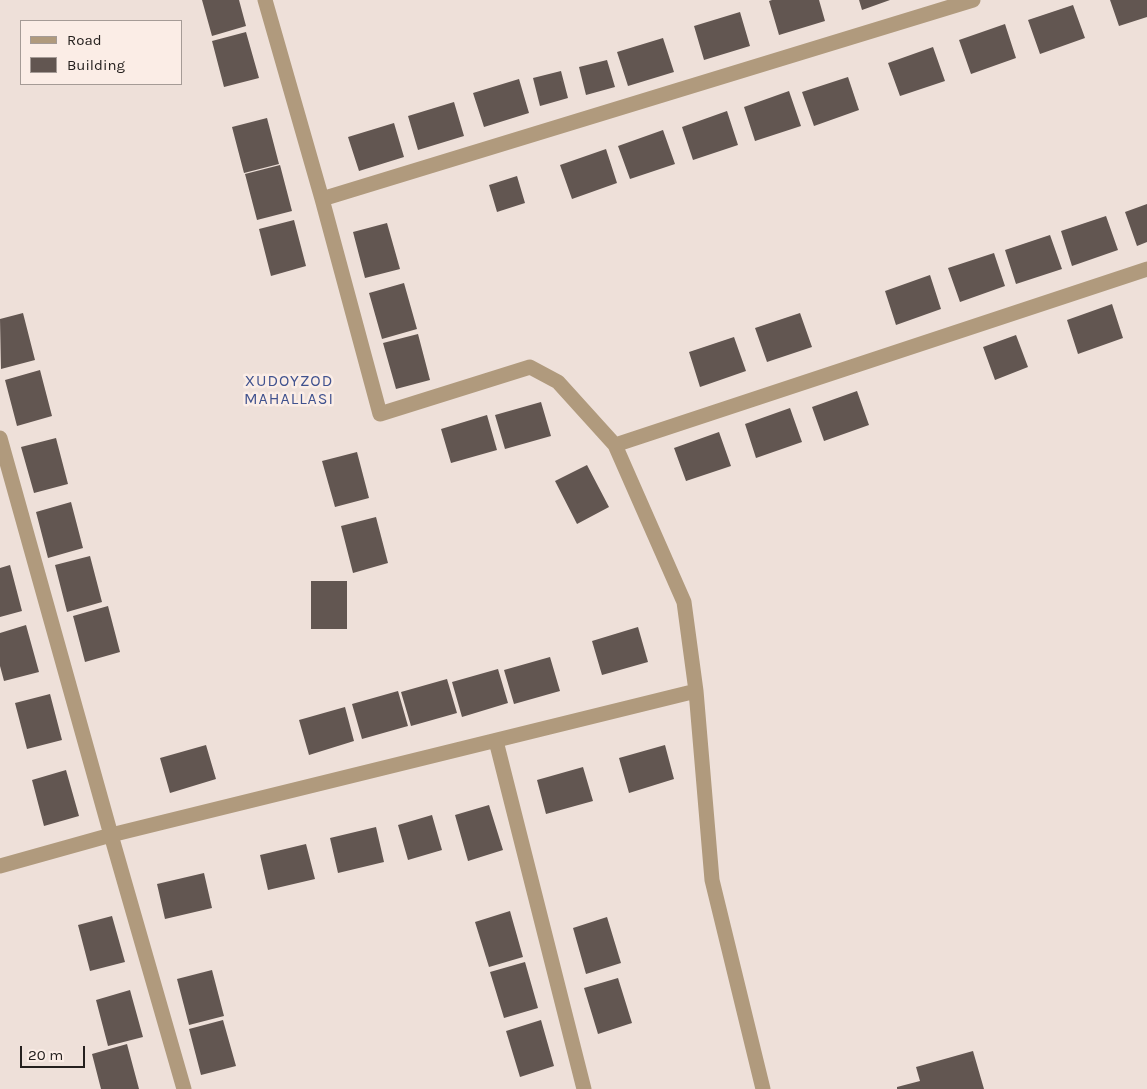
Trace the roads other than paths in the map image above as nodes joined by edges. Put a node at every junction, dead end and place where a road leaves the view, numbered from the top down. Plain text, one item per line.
1 (265, 0) edge
2 (974, 0) edge
3 (322, 199) junction
4 (1147, 269) edge
5 (0, 438) edge
6 (615, 445) junction
7 (696, 691) junction
8 (496, 741) junction
9 (111, 835) junction
10 (0, 866) edge
11 (184, 1089) edge
12 (584, 1089) edge
13 (763, 1089) edge

1 - 3 street
2 - 3 street
3 - 6 street
4 - 6 street
5 - 9 street
6 - 7 street
7 - 8 street
7 - 13 street
8 - 9 street
8 - 12 street
9 - 10 street
9 - 11 street

